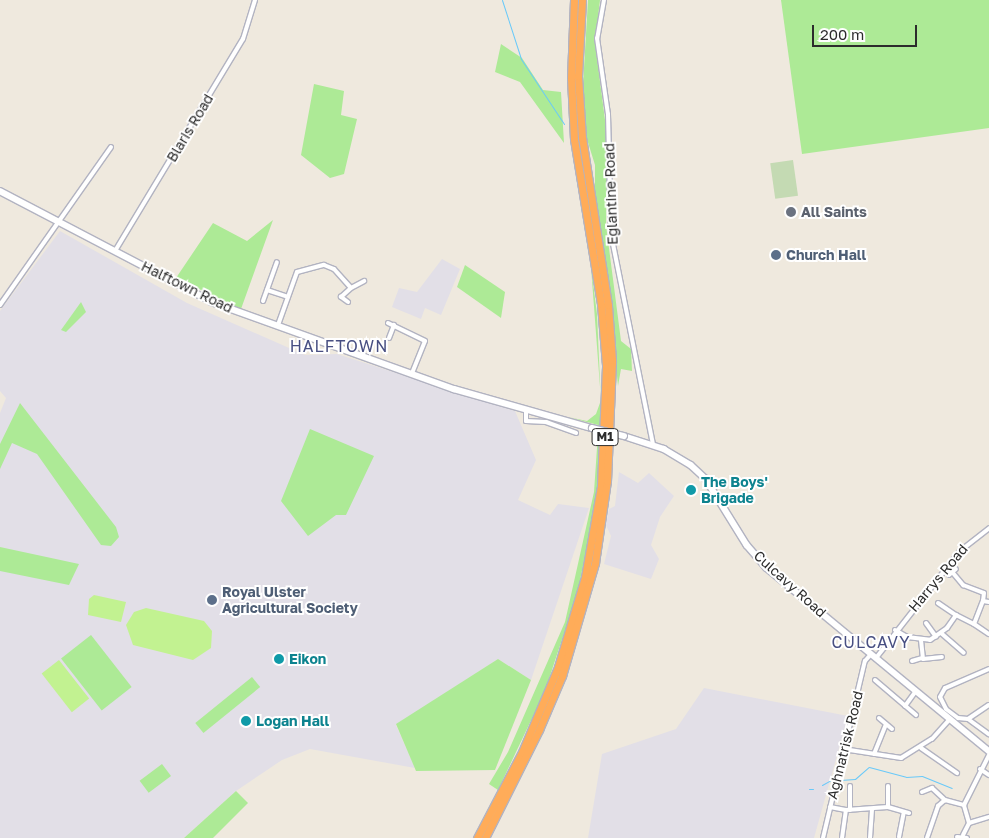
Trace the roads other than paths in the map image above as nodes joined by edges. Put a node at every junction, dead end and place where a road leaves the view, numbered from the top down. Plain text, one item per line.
1 (255, 0) edge
2 (574, 0) edge
3 (582, 0) edge
4 (604, 0) edge
5 (111, 147) dead end
6 (0, 191) edge
7 (59, 221) junction
8 (115, 251) junction
9 (277, 262) dead end
10 (364, 281) dead end
11 (351, 288) junction
12 (267, 290) junction
13 (288, 297) junction
14 (263, 301) dead end
15 (348, 302) dead end
16 (0, 305) edge
17 (388, 323) dead end
18 (278, 325) junction
19 (394, 325) junction
20 (389, 338) dead end
21 (412, 374) junction
22 (526, 410) junction
23 (576, 433) dead end
24 (624, 436) joint
25 (653, 445) junction
26 (989, 528) edge
27 (956, 569) dead end
28 (983, 601) junction
29 (989, 602) edge
30 (938, 603) dead end
31 (956, 615) junction
32 (926, 622) dead end
33 (974, 624) junction
34 (895, 630) junction
35 (941, 633) junction
36 (989, 634) edge
37 (936, 637) junction
38 (921, 640) junction
39 (964, 653) dead end
40 (873, 656) junction
41 (942, 657) dead end
42 (922, 658) junction
43 (912, 661) dead end
44 (989, 669) edge
45 (876, 680) dead end
46 (916, 691) junction
47 (989, 705) edge
48 (905, 706) junction
49 (916, 715) dead end
50 (879, 718) dead end
51 (950, 719) junction
52 (968, 719) junction
53 (886, 724) junction
54 (981, 728) junction
55 (892, 729) dead end
56 (989, 734) edge
57 (973, 738) junction
58 (921, 748) junction
59 (843, 749) junction
60 (989, 751) edge
61 (874, 754) junction
62 (989, 755) edge
63 (980, 769) junction
64 (958, 774) dead end
65 (989, 775) edge
66 (924, 783) dead end
67 (888, 785) dead end
68 (850, 786) dead end
69 (926, 788) junction
70 (922, 792) dead end
71 (945, 800) junction
72 (964, 805) junction
73 (830, 807) junction
74 (888, 807) junction
75 (872, 809) junction
76 (848, 810) junction
77 (989, 817) edge
78 (969, 823) junction
79 (962, 835) junction
80 (957, 837) edge
81 (477, 838) edge
82 (485, 838) edge
83 (823, 838) edge
84 (842, 838) edge
85 (870, 838) edge
86 (900, 838) edge
87 (927, 838) edge
88 (967, 838) edge

1 - 8 street, Blaris Road
2 - 81 highway, M1
3 - 82 highway, M1
4 - 25 street, Eglantine Road
5 - 7 street
6 - 7 street, Halftown Road
7 - 8 street, Halftown Road
7 - 16 street
8 - 18 street, Halftown Road
9 - 12 street
10 - 11 street
11 - 13 street
11 - 15 street
12 - 13 street
12 - 14 street
13 - 18 street
17 - 19 street
18 - 21 street, Halftown Road
19 - 20 street
19 - 21 street
21 - 22 street, Halftown Road
22 - 23 street, Halftown Road
22 - 24 street, Halftown Road, bridge
24 - 25 street, Culcavy Road
25 - 40 street, Culcavy Road
26 - 34 street, Harrys Road
27 - 28 street
28 - 29 street
28 - 33 street
30 - 31 street
31 - 33 street
31 - 35 street
32 - 37 street
33 - 36 street
34 - 38 street
34 - 40 street, Harrys Road
35 - 37 street
35 - 39 street
37 - 38 street
38 - 42 street
40 - 46 street, Culcavy Road
40 - 59 street, Aghnatrisk Road
41 - 42 street
42 - 43 street
44 - 52 street
45 - 48 street
46 - 48 street
46 - 51 street, Culcavy Road
47 - 52 street
48 - 49 street
50 - 53 street
51 - 57 street, Culcavy Road
51 - 58 street
52 - 54 street
53 - 55 street
53 - 61 street
54 - 56 street
54 - 57 street
57 - 60 street, Culcavy Road
58 - 61 street
58 - 64 street
59 - 61 street
59 - 73 street, Aghnatrisk Road
62 - 63 street
63 - 65 street
63 - 72 street
66 - 69 street
67 - 74 street
68 - 76 street
69 - 70 street
69 - 71 street
71 - 72 street
71 - 87 street
72 - 78 street
73 - 76 street
73 - 83 street, Aghnatrisk Road
74 - 75 street
74 - 86 street
75 - 76 street
75 - 85 street
76 - 84 street
77 - 78 street
78 - 79 street
79 - 80 street
79 - 88 street

